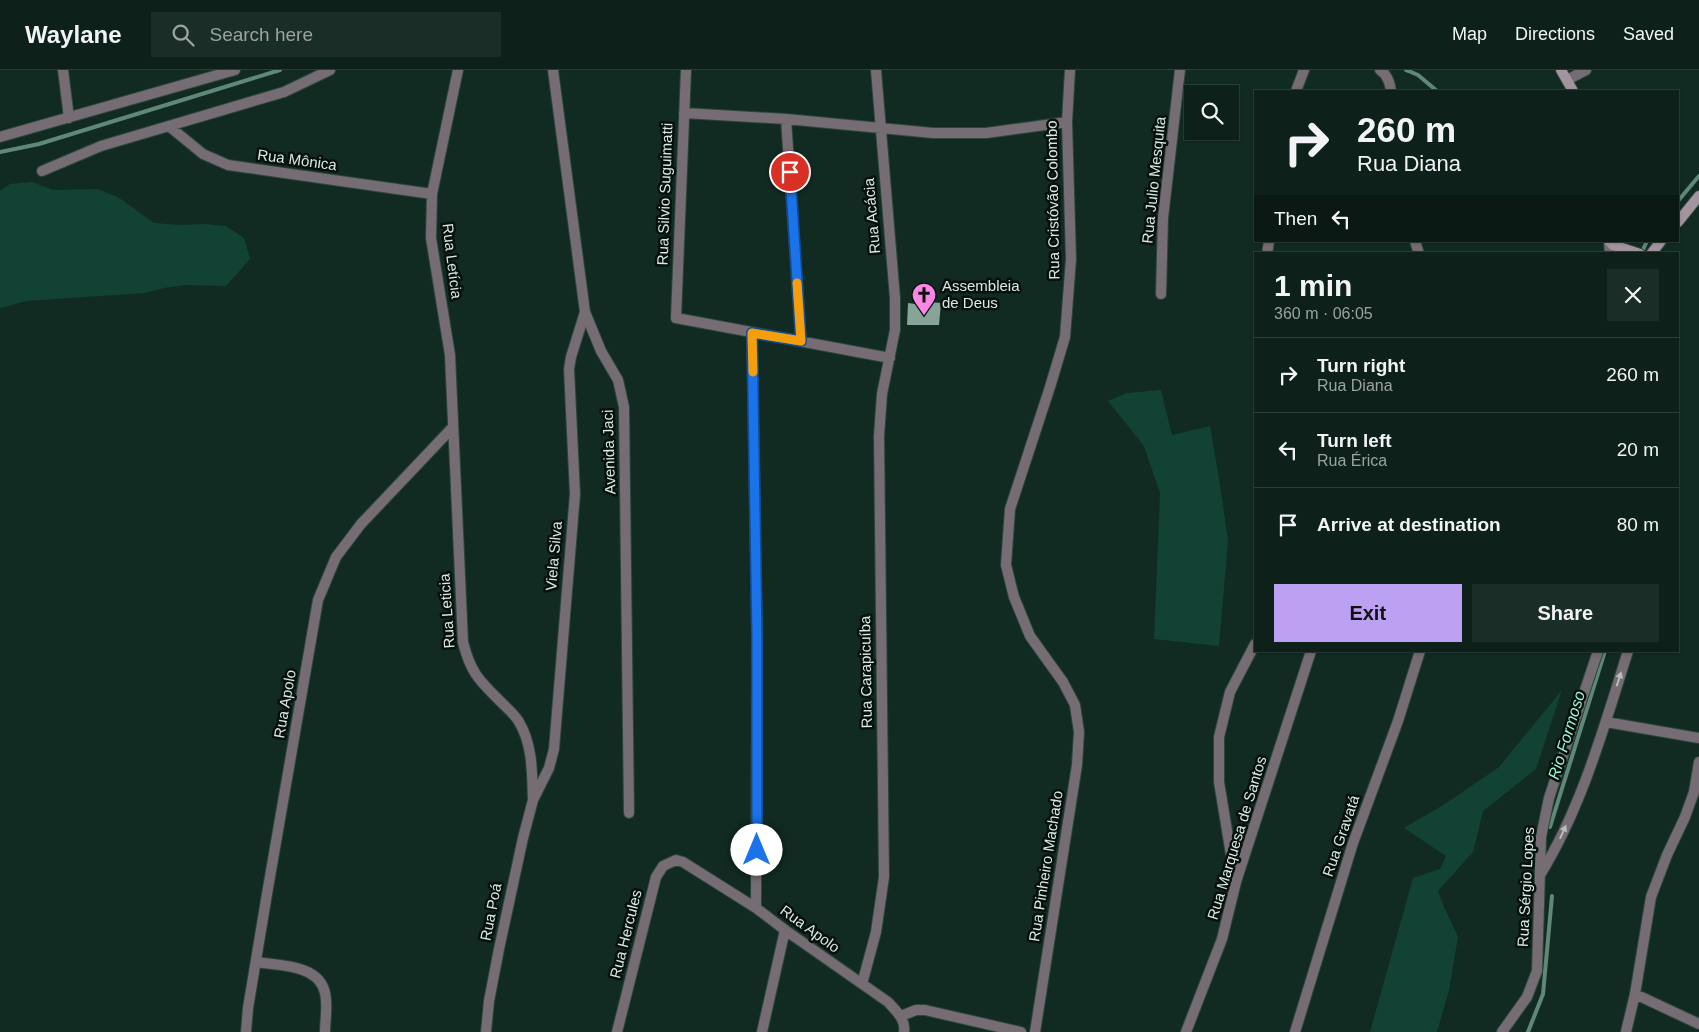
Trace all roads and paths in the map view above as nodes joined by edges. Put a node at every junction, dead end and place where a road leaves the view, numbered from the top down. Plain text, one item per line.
1 (63, 70) edge
2 (235, 70) edge
3 (330, 70) edge
4 (458, 70) edge
5 (553, 70) edge
6 (686, 70) edge
7 (876, 70) edge
8 (1070, 70) edge
9 (1180, 70) edge
10 (1304, 70) edge
11 (1380, 70) edge
12 (1561, 70) edge
13 (1586, 70) edge
14 (1567, 80) junction
15 (1296, 90) edge
16 (1391, 90) edge
17 (1572, 90) edge
18 (684, 113) junction
19 (69, 118) junction
20 (786, 119) junction
21 (1067, 122) junction
22 (170, 127) junction
23 (880, 128) junction
24 (0, 137) edge
25 (42, 170) dead end
26 (432, 194) junction
27 (1699, 196) edge
28 (1679, 221) edge
29 (1660, 242) edge
30 (1611, 246) edge
31 (1633, 252) edge
32 (1653, 252) edge
33 (1161, 294) dead end
34 (585, 312) junction
35 (752, 333) junction
36 (801, 341) junction
37 (890, 358) junction
38 (453, 427) junction
39 (1254, 646) edge
40 (1311, 652) edge
41 (1420, 652) edge
42 (1598, 652) edge
43 (1628, 652) edge
44 (1075, 705) joint
45 (1606, 722) junction
46 (1699, 738) edge
47 (1699, 762) edge
48 (533, 800) junction
49 (629, 813) dead end
50 (683, 862) joint
51 (1540, 875) junction
52 (1236, 882) junction
53 (756, 908) junction
54 (785, 930) junction
55 (256, 962) junction
56 (862, 984) junction
57 (1635, 994) junction
58 (901, 1016) junction
59 (1699, 1024) edge
60 (246, 1032) edge
61 (325, 1032) edge
62 (486, 1032) edge
63 (617, 1032) edge
64 (762, 1032) edge
65 (904, 1032) edge
66 (1021, 1032) edge
67 (1035, 1032) edge
68 (1186, 1032) edge
69 (1295, 1032) edge
70 (1502, 1032) edge
71 (1626, 1032) edge

1 - 19 street
2 - 19 street
3 - 22 street
4 - 26 street, Rua Letícia
5 - 34 street, Avenida Jaci
6 - 18 street, Rua Silvio Suguimatti
7 - 23 street, Rua Acácia
8 - 21 street, Rua Cristóvão Colombo
9 - 33 street, Rua Julio Mesquita
10 - 15 street
11 - 16 street
12 - 14 main road
13 - 14 street
14 - 17 main road
18 - 20 street
18 - 35 street, Rua Silvio Suguimatti
19 - 24 street
20 - 23 street
20 - 36 street
21 - 23 street
21 - 44 street, Rua Cristóvão Colombo
22 - 25 street
22 - 26 street, Rua Mônica
23 - 37 street, Rua Acácia
26 - 38 street, Rua Letícia
27 - 28 main road
29 - 32 main road
30 - 31 main road
34 - 48 street, Viela Silva
34 - 49 street, Avenida Jaci
35 - 36 street
35 - 53 street
36 - 37 street
37 - 56 street, Rua Carapicuíba
38 - 48 street, Rua Leticia
38 - 55 street, Rua Apolo
39 - 52 street
40 - 52 street, Rua Marquesa de Santos
41 - 69 street, Rua Gravatá
42 - 51 street, Rua Sérgio Lopes
45 -> 43 street
44 - 67 street, Rua Pinheiro Machado
45 - 46 street
51 -> 45 street
47 - 57 street
48 - 62 street, Rua Poá
50 - 53 street, Rua Apolo
50 - 63 street, Rua Hercules
51 - 70 street, Rua Sérgio Lopes
52 - 68 street, Rua Marquesa de Santos
53 - 54 street, Rua Apolo
54 - 56 street, Rua Apolo
54 - 64 street
55 - 60 street, Rua Apolo
55 - 61 street
56 - 58 street, Rua Apolo
57 - 59 street
57 - 71 street
58 - 65 street
58 - 66 street

